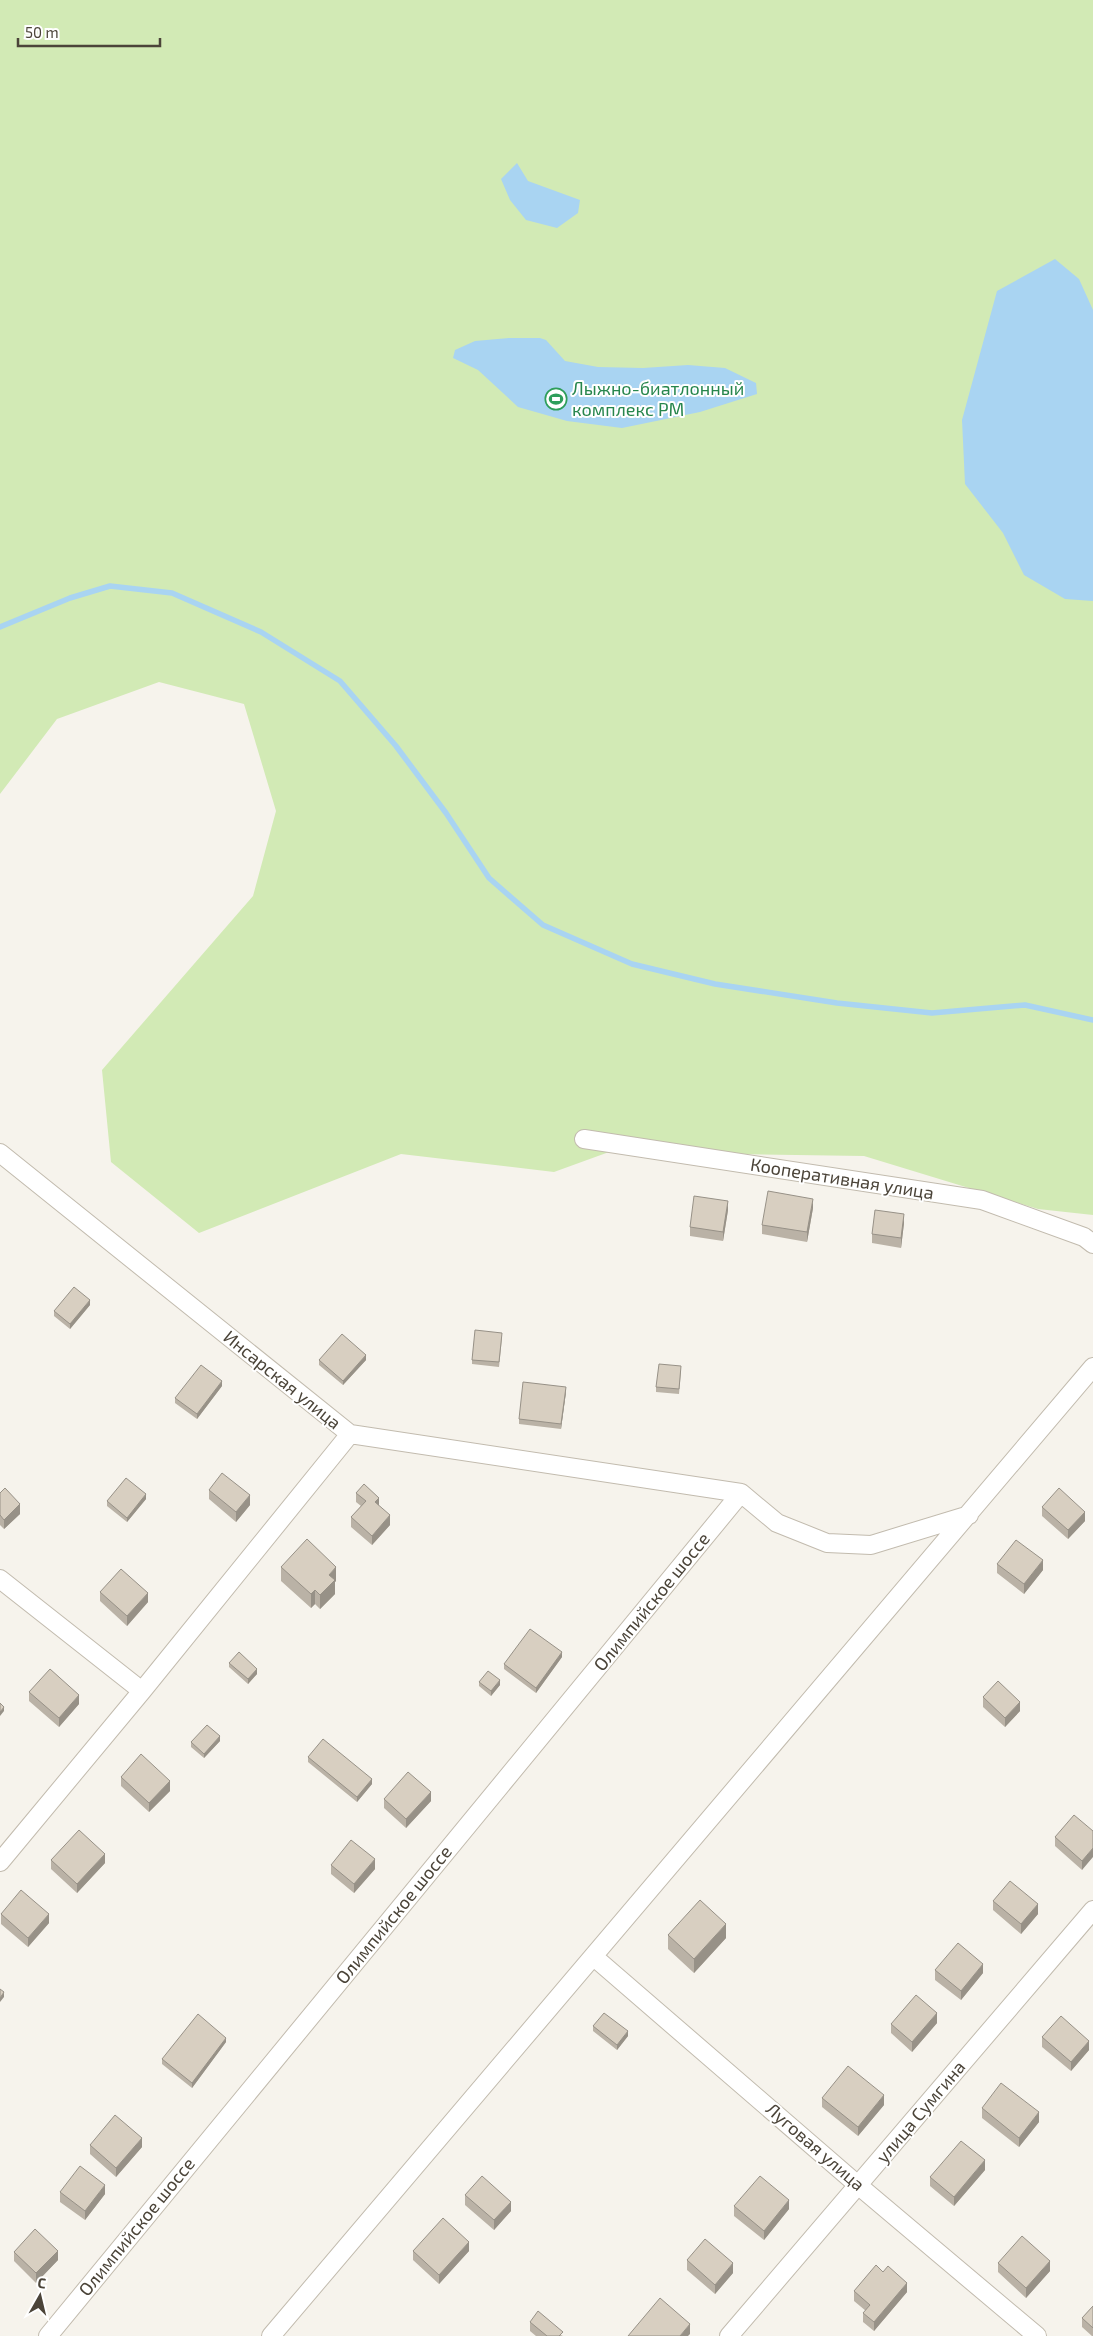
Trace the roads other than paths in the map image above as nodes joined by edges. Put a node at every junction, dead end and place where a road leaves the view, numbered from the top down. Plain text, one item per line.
1 (584, 1139) dead end
2 (0, 1153) edge
3 (1093, 1244) edge
4 (1093, 1367) edge
5 (350, 1434) junction
6 (741, 1493) junction
7 (969, 1515) junction
8 (0, 1579) edge
9 (142, 1691) junction
10 (0, 1862) edge
11 (1093, 1910) edge
12 (594, 1957) junction
13 (859, 2186) junction
14 (48, 2336) edge
15 (271, 2336) edge
16 (729, 2336) edge
17 (1037, 2336) edge

1 - 3 street, Кооперативная улица
2 - 5 street, Инсарская улица
4 - 7 street
5 - 6 street, Инсарская улица
5 - 9 street
6 - 7 street
6 - 14 street, Олимпийское шоссе
7 - 12 street
8 - 9 street
9 - 10 street
11 - 13 street, улица Сумгина
12 - 13 street, Луговая улица
12 - 15 street
13 - 16 street, улица Сумгина
13 - 17 street, Луговая улица

